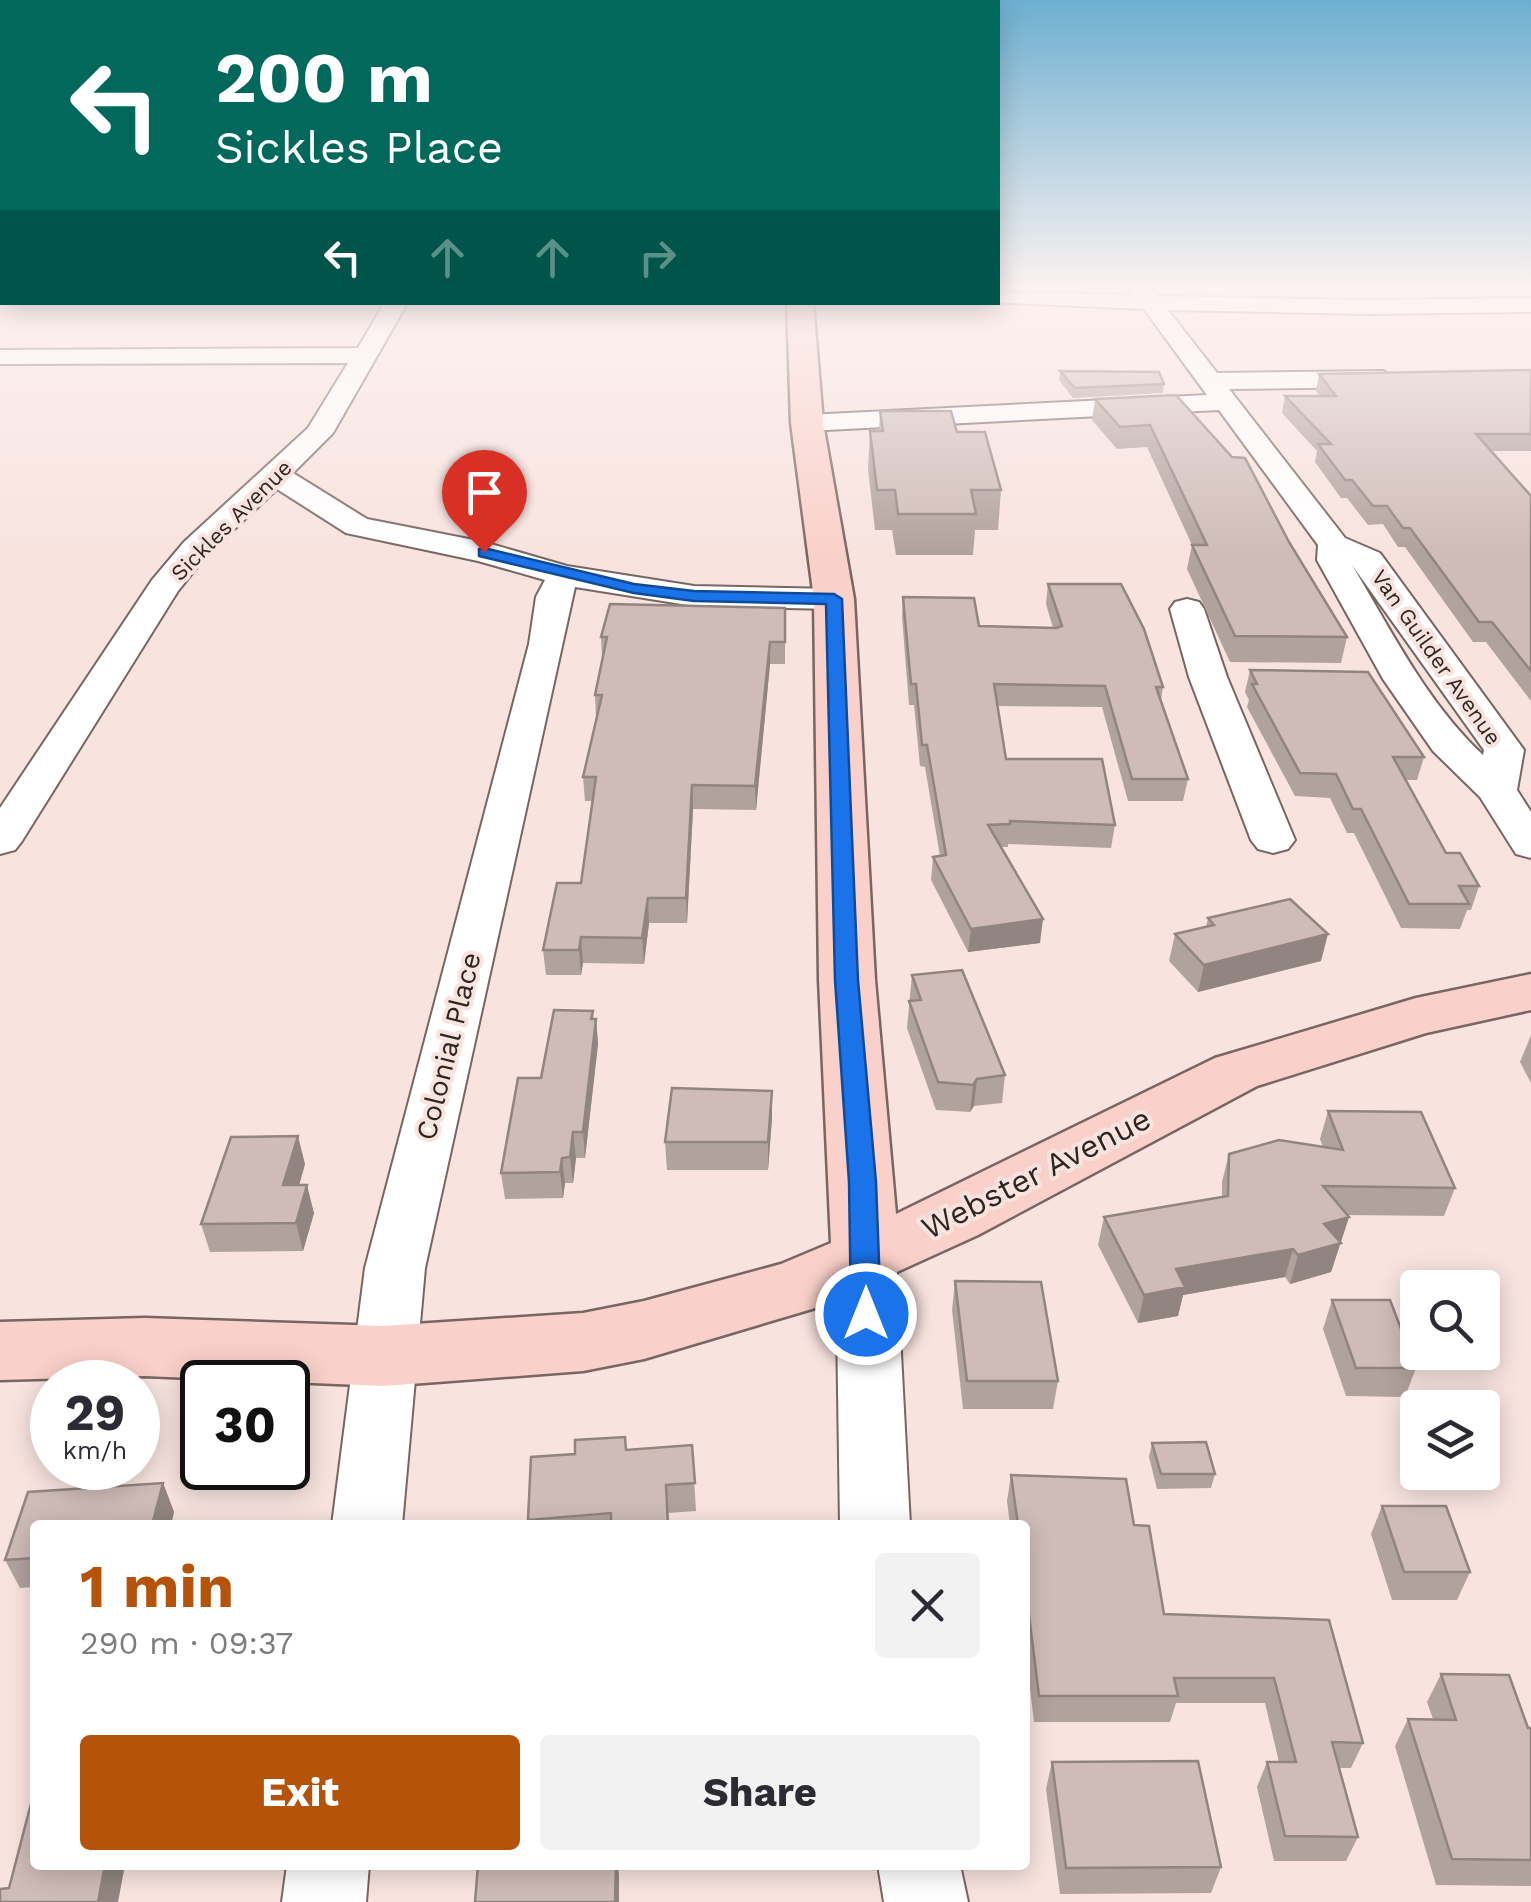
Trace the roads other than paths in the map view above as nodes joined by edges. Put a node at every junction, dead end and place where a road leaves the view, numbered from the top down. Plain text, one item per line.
1 (354, 376) edge
2 (804, 376) edge
3 (1208, 376) edge
4 (1410, 379) edge
5 (1220, 391) junction
6 (807, 423) junction
7 (276, 475) junction
8 (1334, 545) junction
9 (564, 575) junction
10 (834, 599) junction
11 (1186, 609) dead end
12 (1363, 678) edge
13 (1402, 679) junction
14 (1454, 679) junction
15 (1496, 790) junction
16 (0, 840) edge
17 (1273, 840) dead end
18 (1531, 845) edge
19 (1531, 992) edge
20 (866, 1257) junction
21 (0, 1351) edge
22 (384, 1356) junction
23 (368, 1520) edge
24 (875, 1520) edge
25 (327, 1870) edge
26 (920, 1870) edge
27 (324, 1902) edge
28 (926, 1902) edge

1 - 7 street, Sickles Avenue
2 - 6 street
3 - 5 street, Van Guilder Avenue
4 - 5 street
5 - 6 street
5 - 8 street, Van Guilder Avenue
6 - 10 street
7 - 9 street
7 - 16 street, Sickles Avenue
8 - 13 street, Van Guilder Avenue
8 - 14 street, Van Guilder Avenue
9 - 10 street
9 - 22 street, Colonial Place
10 - 20 street
11 - 17 street
12 - 13 street
13 - 14 street
13 - 15 street, Van Guilder Avenue
14 - 15 street, Van Guilder Avenue
15 - 18 street, Van Guilder Avenue
19 - 20 street, Webster Avenue
20 - 22 street, Webster Avenue
20 - 24 street
21 - 22 street, Webster Avenue
22 - 23 street, Colonial Place
25 - 27 street
26 - 28 street

